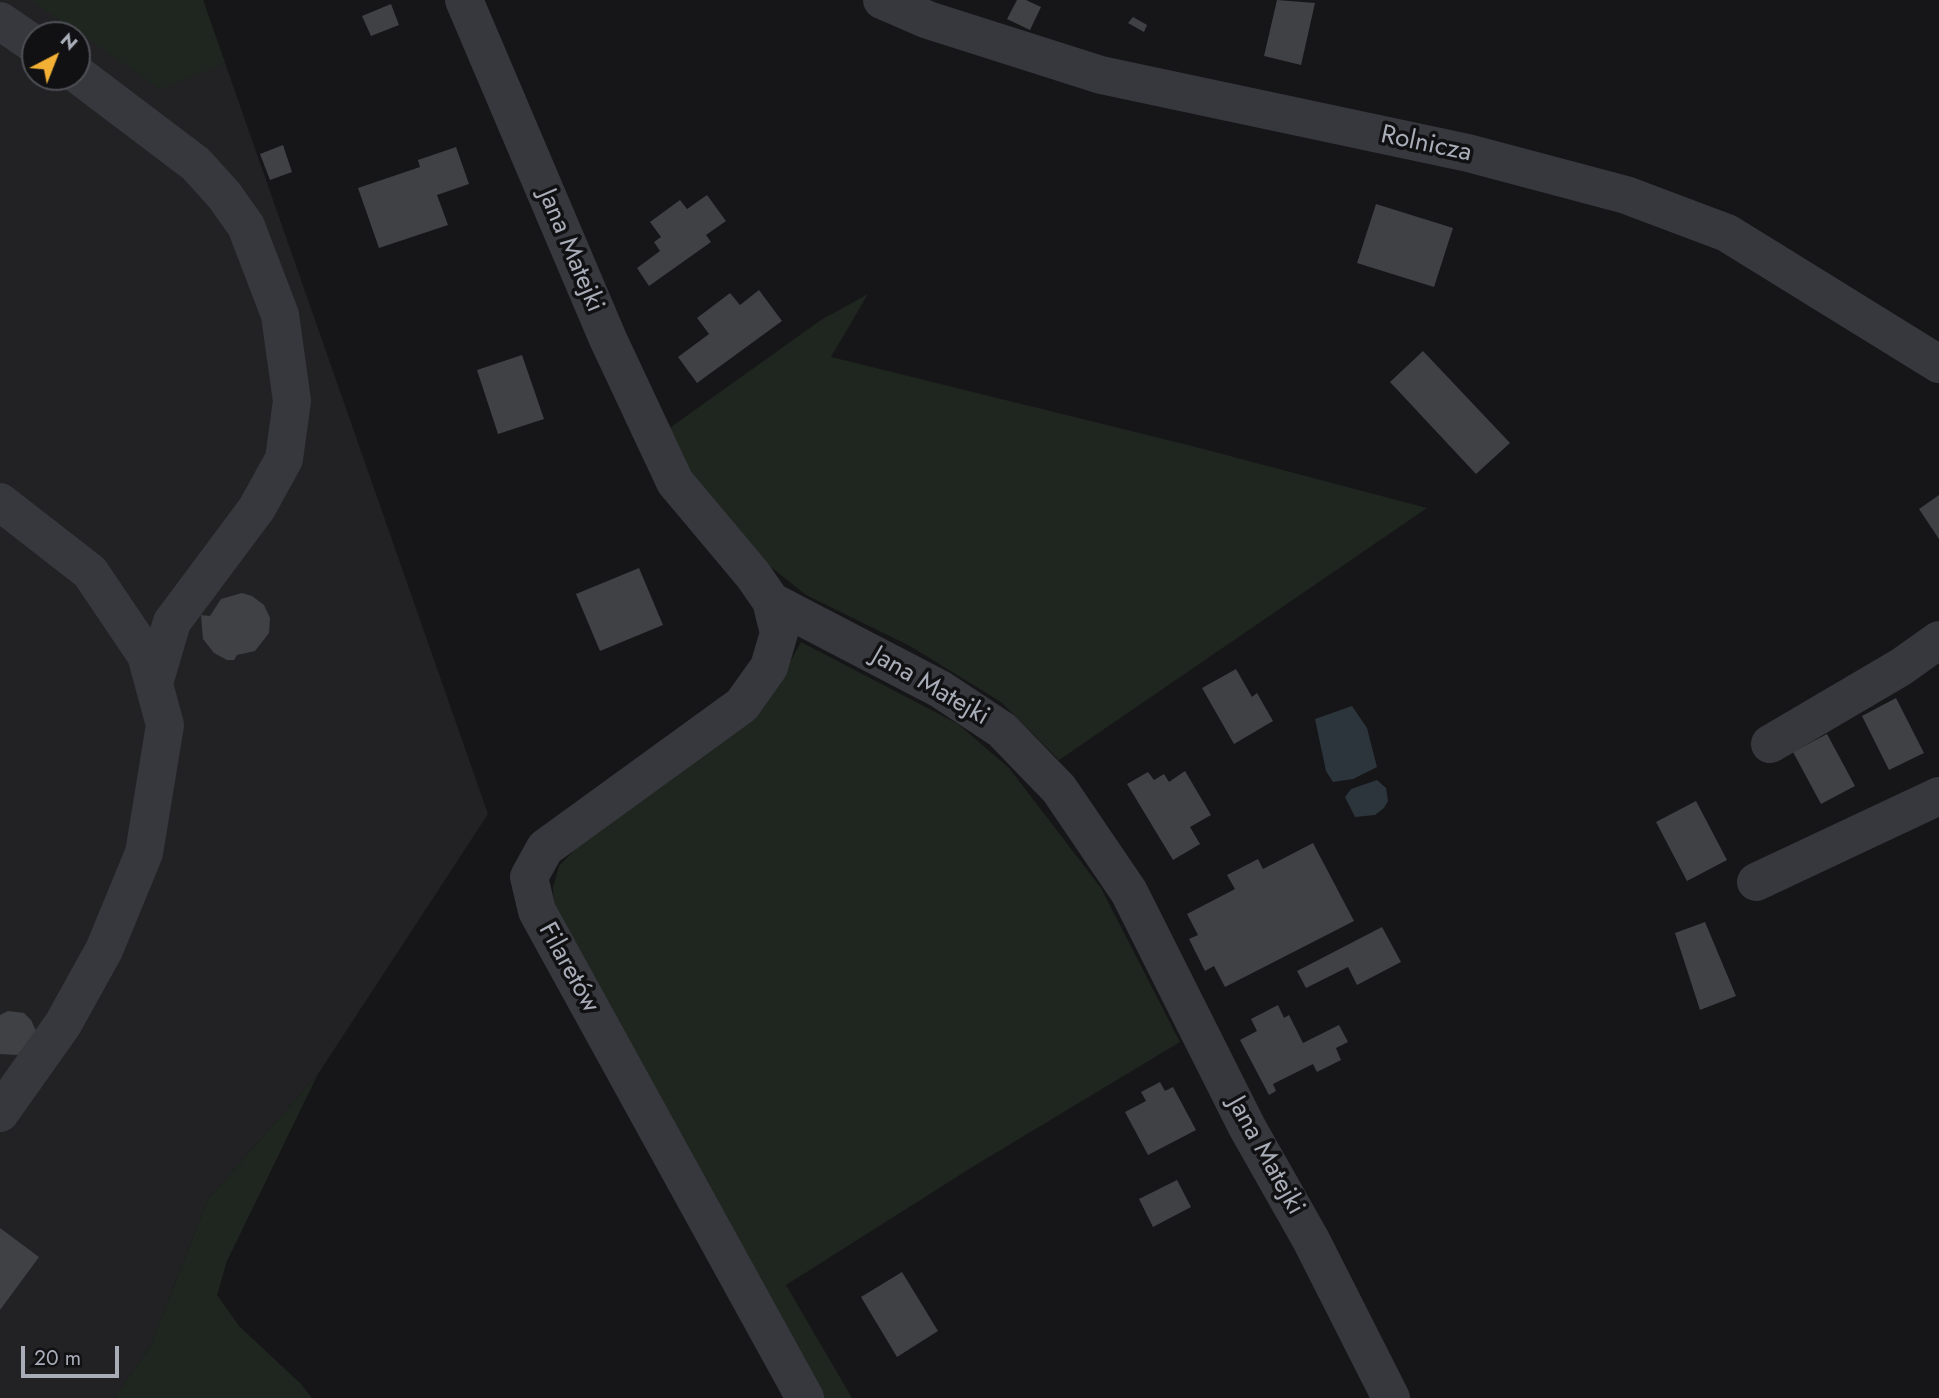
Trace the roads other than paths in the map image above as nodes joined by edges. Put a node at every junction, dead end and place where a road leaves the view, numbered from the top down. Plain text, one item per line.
1 (464, 0) edge
2 (882, 0) edge
3 (0, 20) edge
4 (21, 35) edge
5 (91, 85) edge
6 (1939, 364) edge
7 (0, 502) edge
8 (771, 601) junction
9 (1939, 640) edge
10 (154, 683) junction
11 (1770, 744) dead end
12 (1939, 796) edge
13 (1756, 882) dead end
14 (0, 1113) edge
15 (805, 1398) edge
16 (1391, 1398) edge

1 - 8 street, Jana Matejki
2 - 6 street, Rolnicza
3 - 4 street
5 - 10 street
7 - 10 street
8 - 15 street, Filaretów
8 - 16 street, Jana Matejki
9 - 11 street
10 - 14 street
12 - 13 street

